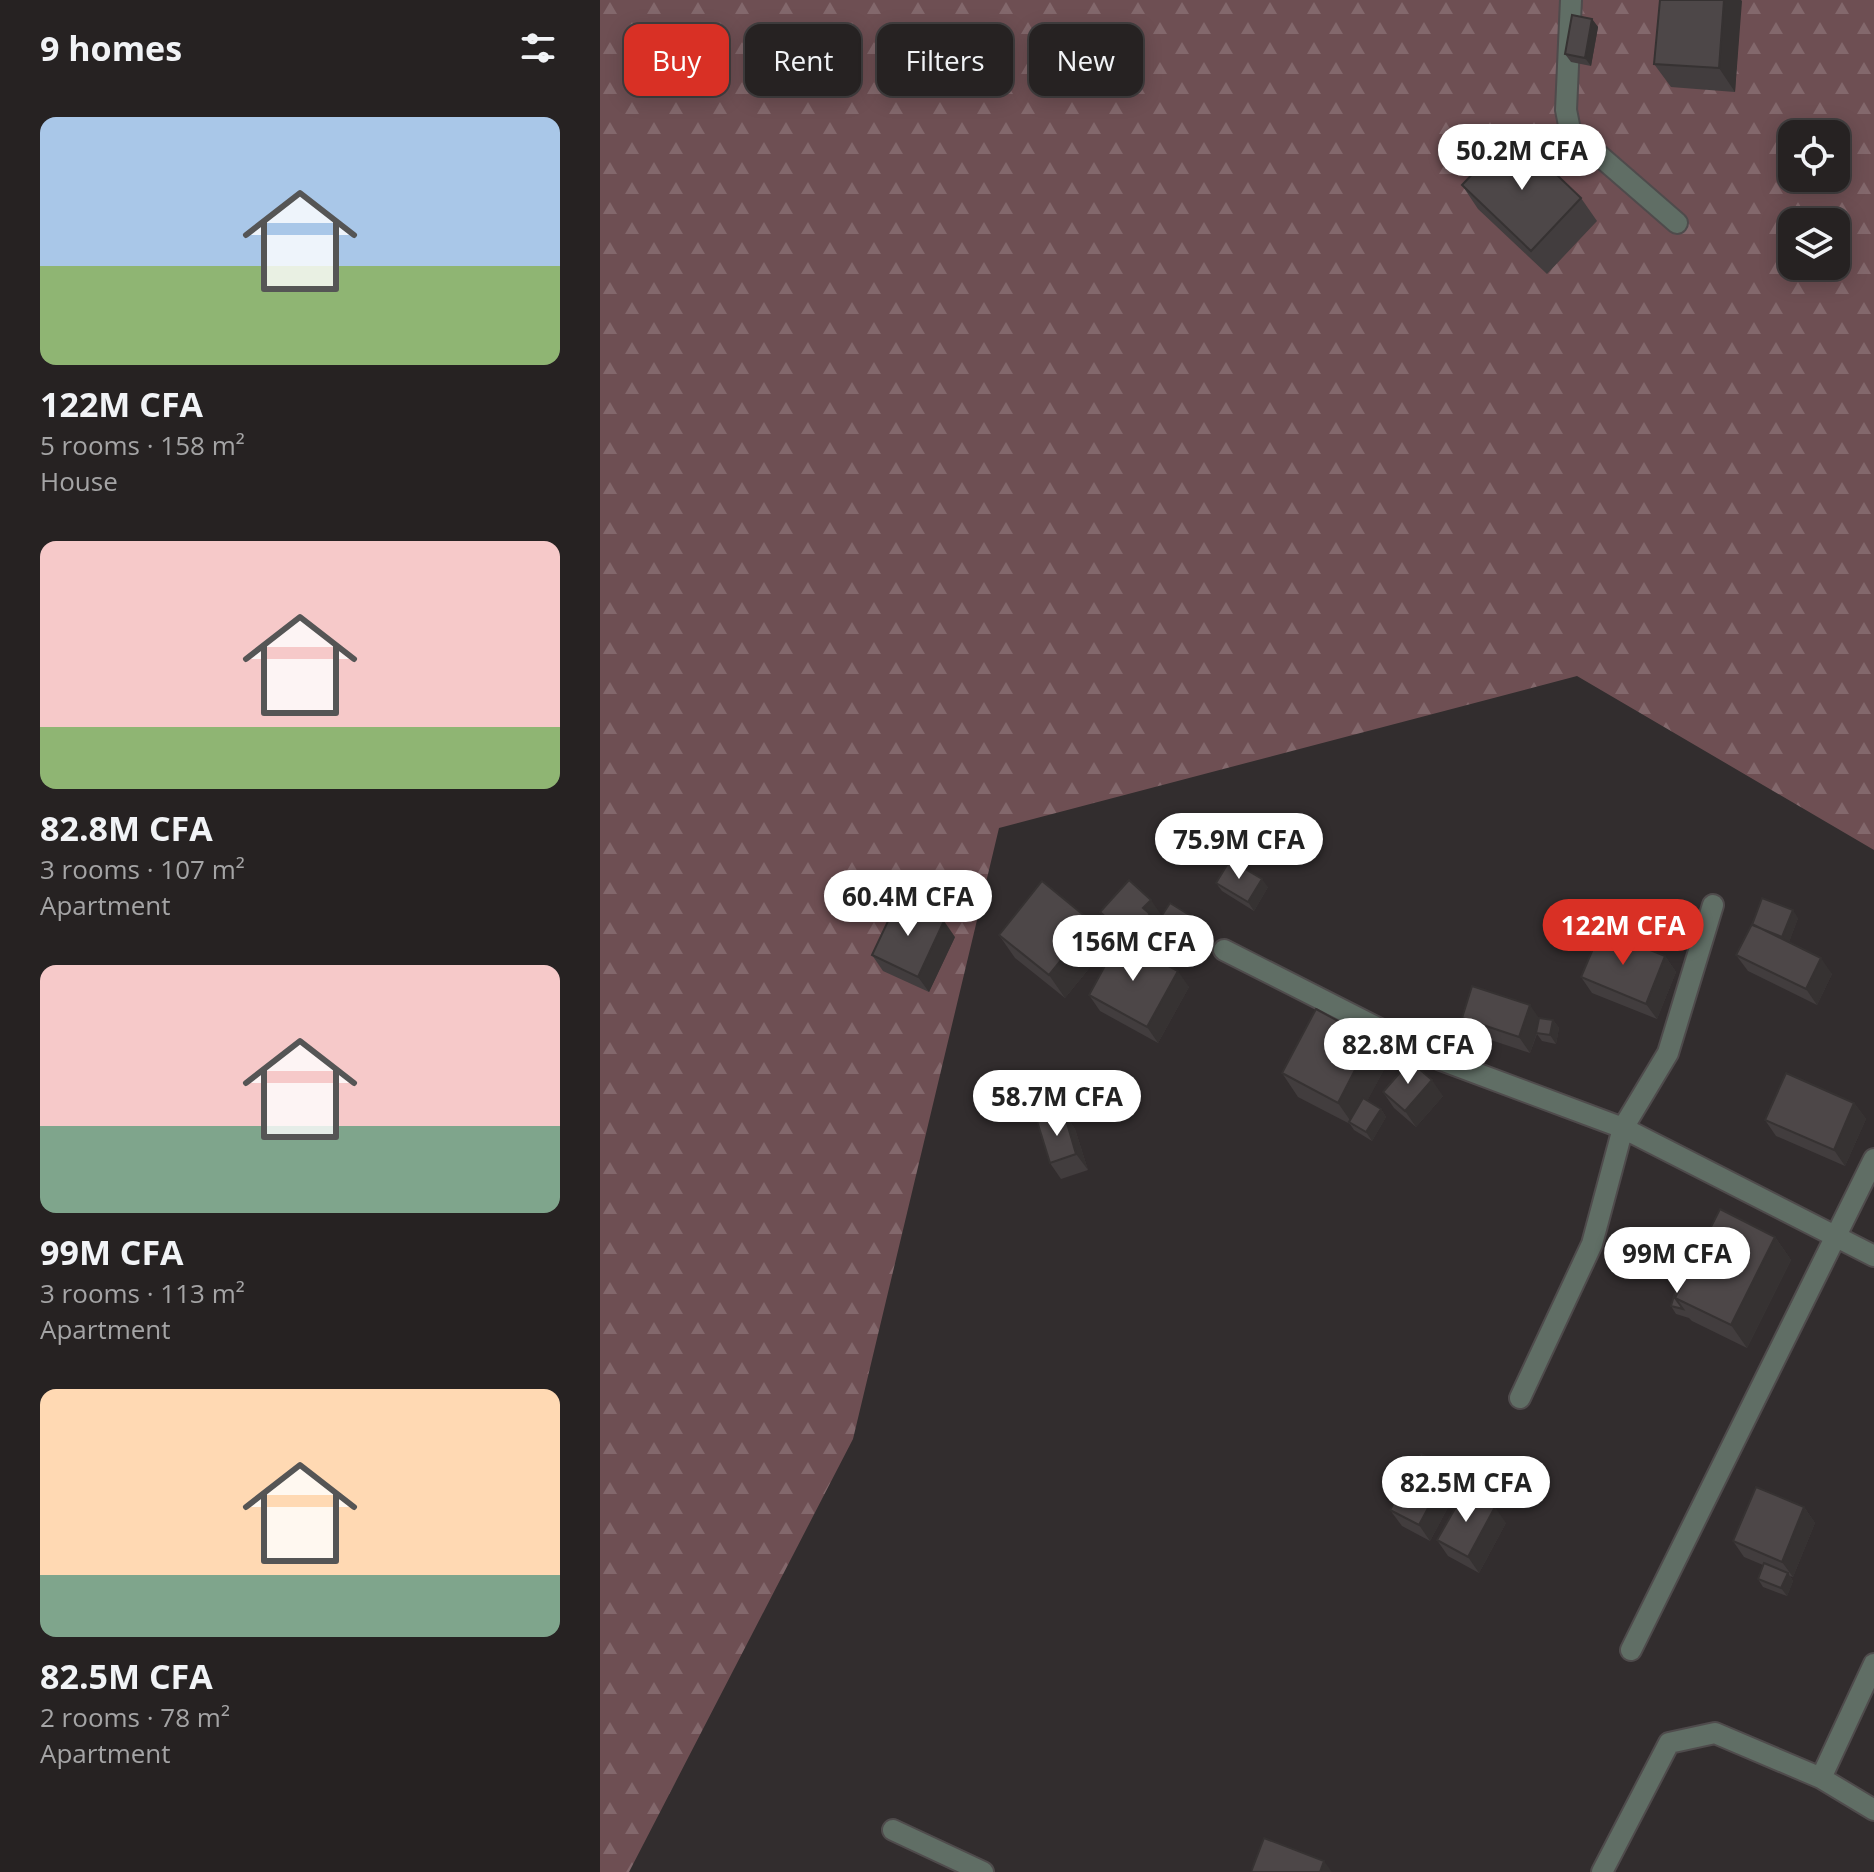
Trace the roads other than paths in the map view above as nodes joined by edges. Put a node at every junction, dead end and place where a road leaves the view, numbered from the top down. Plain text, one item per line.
1 (1571, 0) edge
2 (1677, 223) dead end
3 (1713, 905) dead end
4 (1224, 950) dead end
5 (1623, 1128) junction
6 (1874, 1159) edge
7 (1837, 1237) junction
8 (1874, 1256) edge
9 (1520, 1398) dead end
10 (1631, 1650) dead end
11 (1874, 1664) edge
12 (1821, 1778) junction
13 (1874, 1810) edge
14 (893, 1830) dead end
15 (983, 1872) edge
16 (1602, 1872) edge

1 - 2 street
3 - 5 street
4 - 5 street
5 - 7 street
5 - 9 street
6 - 7 street
7 - 8 street
7 - 10 street
11 - 12 street
12 - 13 street
12 - 16 street
14 - 15 street

